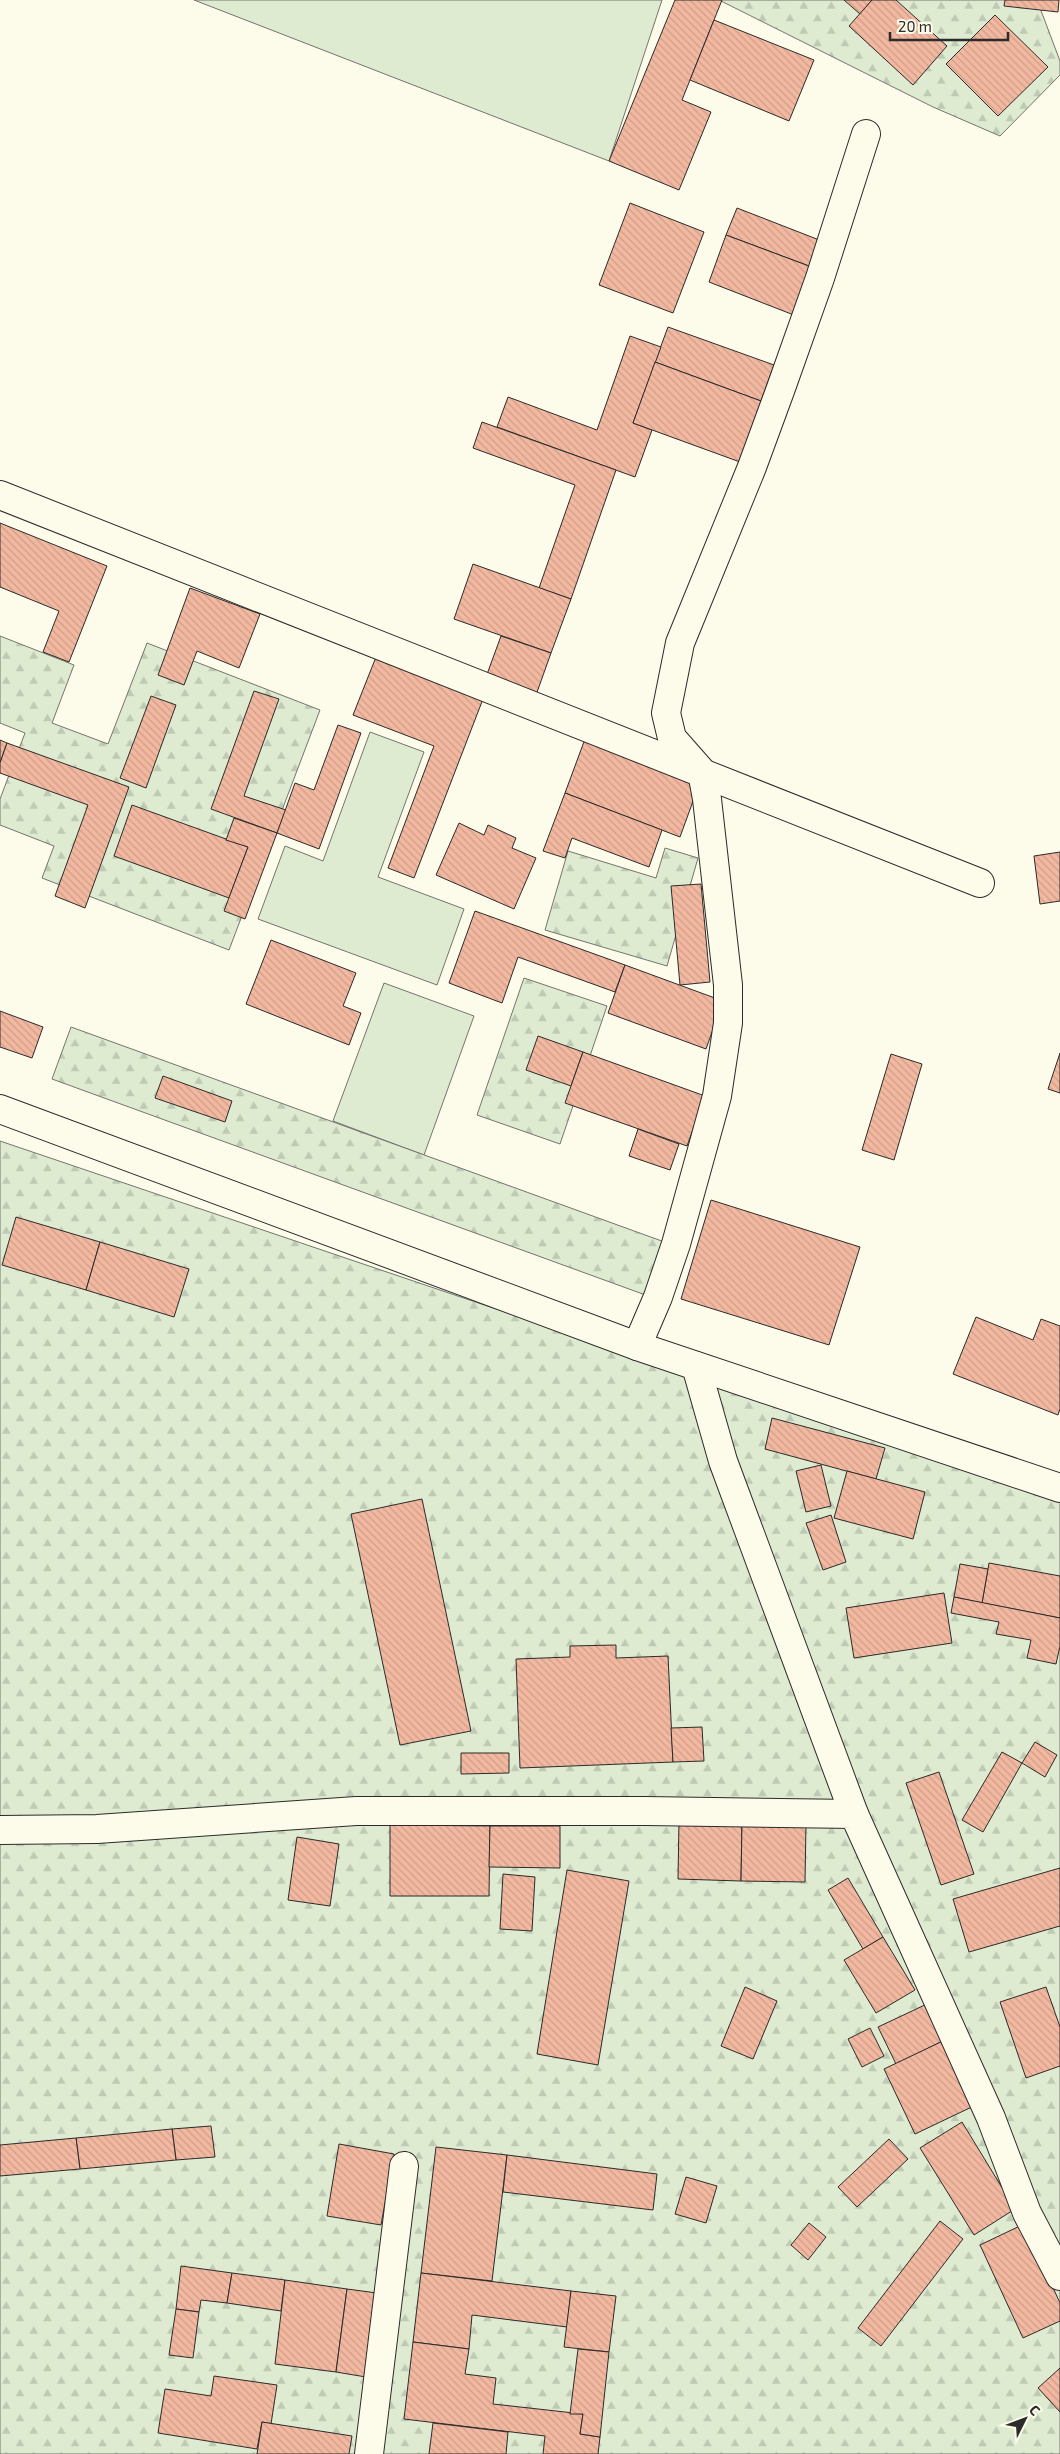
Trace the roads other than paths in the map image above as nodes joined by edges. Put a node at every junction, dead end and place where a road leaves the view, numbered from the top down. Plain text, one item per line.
1 (866, 134) dead end
2 (0, 495) edge
3 (702, 772) junction
4 (980, 883) dead end
5 (0, 1109) edge
6 (637, 1346) junction
7 (696, 1366) junction
8 (1060, 1488) edge
9 (854, 1814) junction
10 (0, 1830) edge
11 (404, 2166) dead end
12 (1060, 2276) edge
13 (369, 2454) edge

1 - 3 street
2 - 3 street
3 - 4 street
3 - 6 street
5 - 6 street
6 - 7 street
7 - 8 street
7 - 9 street
9 - 10 street
9 - 12 street
11 - 13 street

